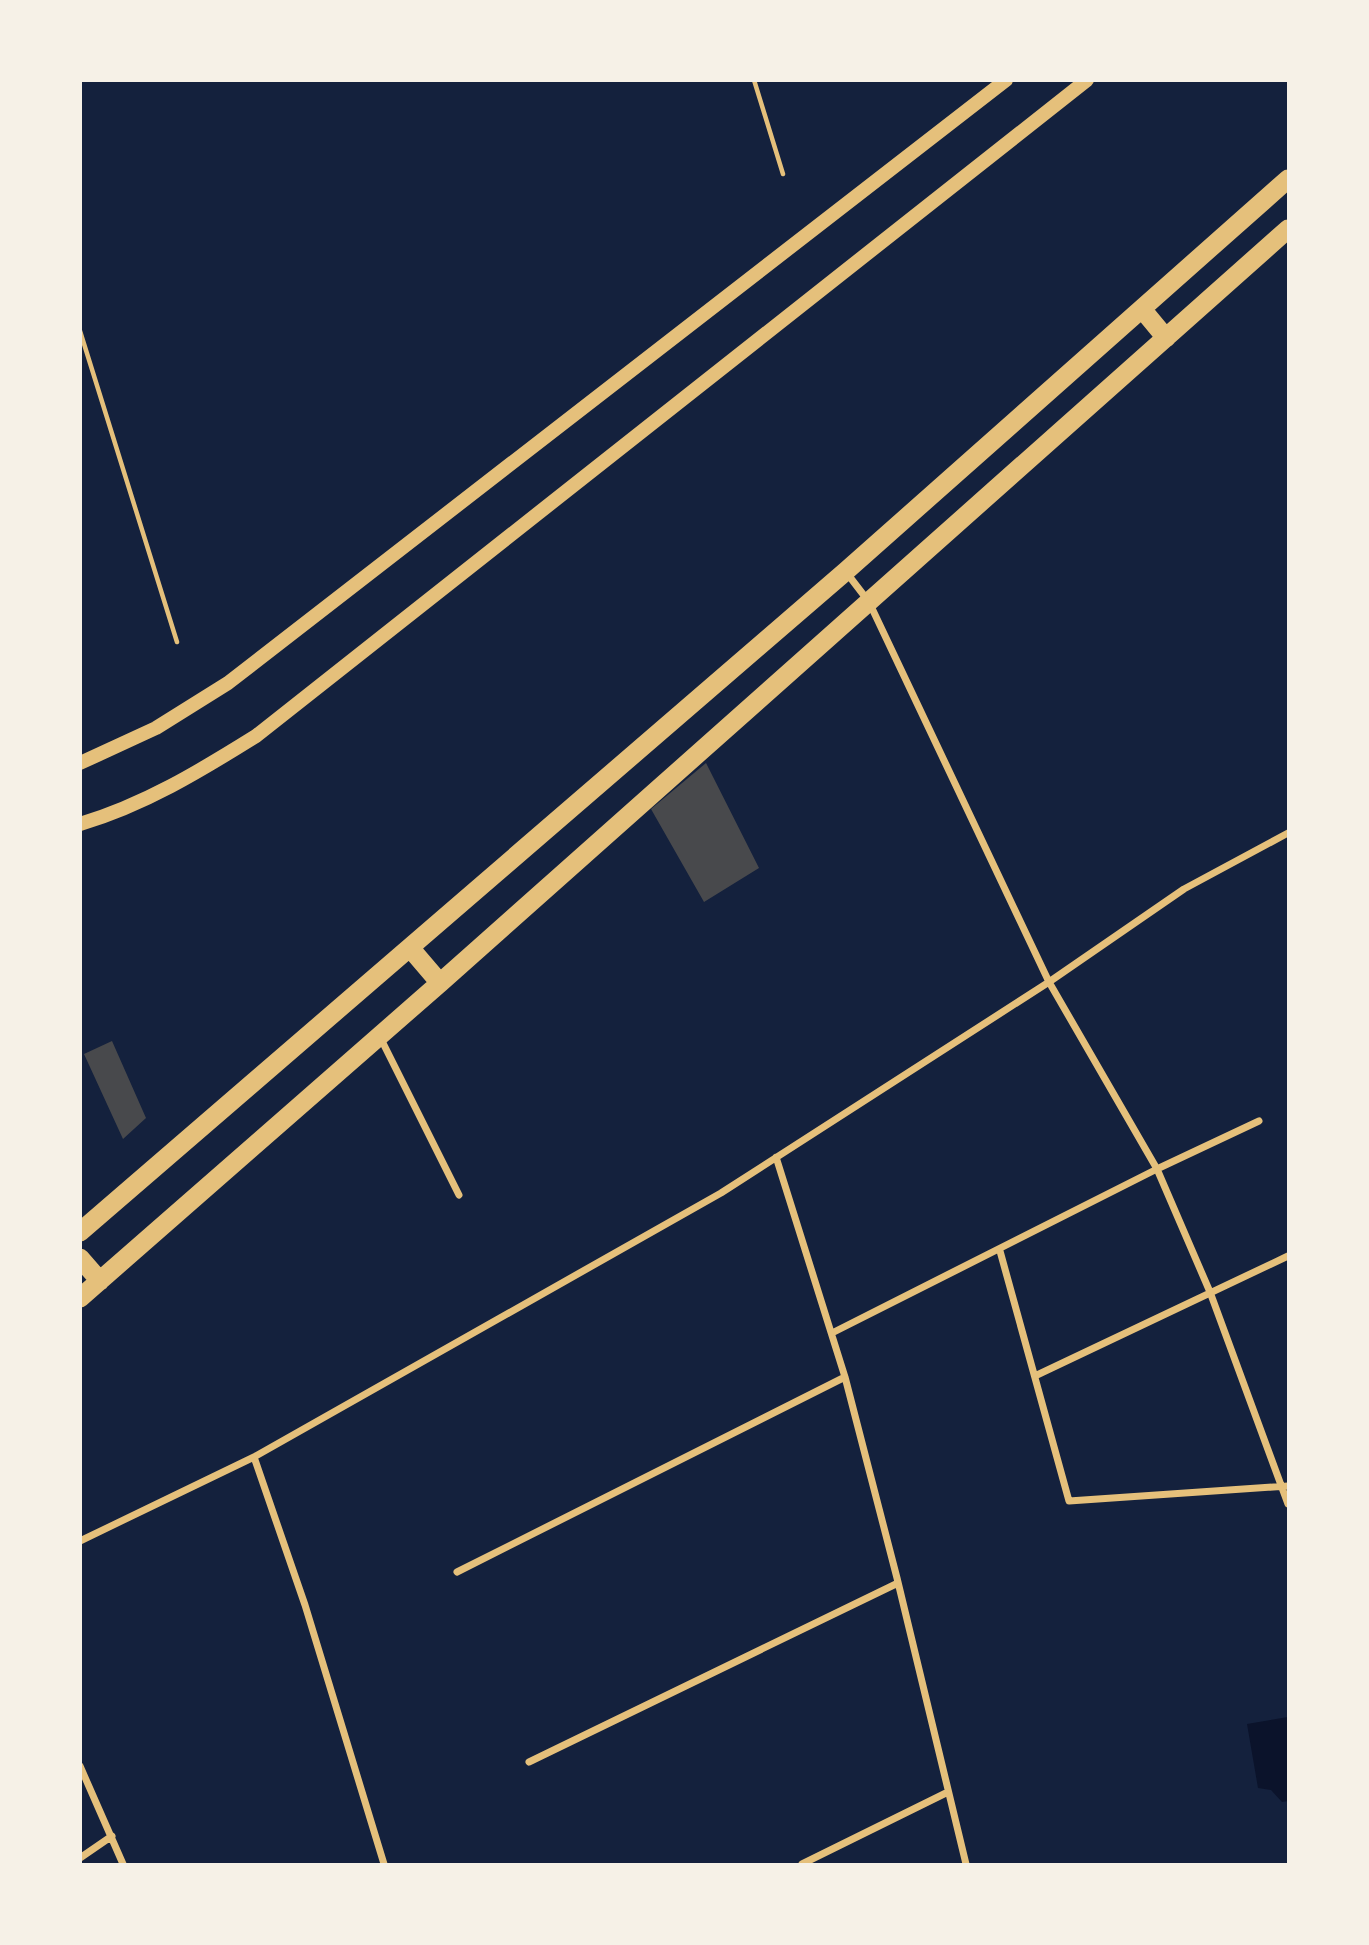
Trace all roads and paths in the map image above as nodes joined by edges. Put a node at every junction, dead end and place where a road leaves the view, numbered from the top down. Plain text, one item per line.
1 (754, 80) edge
2 (1006, 80) edge
3 (1087, 80) edge
4 (783, 174) dead end
5 (1289, 179) edge
6 (1289, 229) edge
7 (1142, 309) junction
8 (80, 331) edge
9 (1166, 338) junction
10 (846, 571) junction
11 (869, 602) junction
12 (177, 642) dead end
13 (80, 763) edge
14 (80, 824) edge
15 (1289, 833) edge
16 (411, 948) junction
17 (1049, 982) junction
18 (440, 983) junction
19 (380, 1036) junction
20 (1259, 1121) dead end
21 (776, 1157) junction
22 (1157, 1168) junction
23 (459, 1195) dead end
24 (80, 1232) edge
25 (1000, 1251) junction
26 (1289, 1256) edge
27 (80, 1258) edge
28 (100, 1281) junction
29 (1210, 1292) junction
30 (80, 1298) edge
31 (832, 1334) junction
32 (1037, 1375) junction
33 (845, 1377) junction
34 (254, 1457) junction
35 (1285, 1486) edge
36 (1289, 1504) edge
37 (80, 1541) edge
38 (457, 1572) dead end
39 (898, 1583) junction
40 (530, 1762) dead end
41 (80, 1766) edge
42 (948, 1792) junction
43 (111, 1836) junction
44 (80, 1858) edge
45 (123, 1864) edge
46 (384, 1864) edge
47 (802, 1864) edge
48 (966, 1864) edge

1 - 4 path
2 - 13 main road
3 - 14 main road
5 - 7 highway
6 - 9 highway
7 - 9 highway
7 - 10 highway
8 - 12 path
9 - 11 highway
10 - 11 street
10 - 16 highway
11 - 17 street
11 - 18 highway
15 - 17 street
16 - 18 highway
16 - 24 highway
17 - 21 street
17 - 22 street
18 - 19 highway
19 - 23 street
19 - 28 highway
20 - 22 street
21 - 31 street
21 - 34 street
22 - 25 street
22 - 29 street
25 - 31 street
25 - 32 street
26 - 29 street
27 - 28 highway
28 - 30 highway
29 - 32 street
29 - 35 street
31 - 33 street
32 - 35 street
33 - 38 street
33 - 39 street
34 - 37 street
34 - 46 street
35 - 36 street
39 - 40 street
39 - 42 street
41 - 43 street
42 - 47 street
42 - 48 street
43 - 44 street
43 - 45 street

